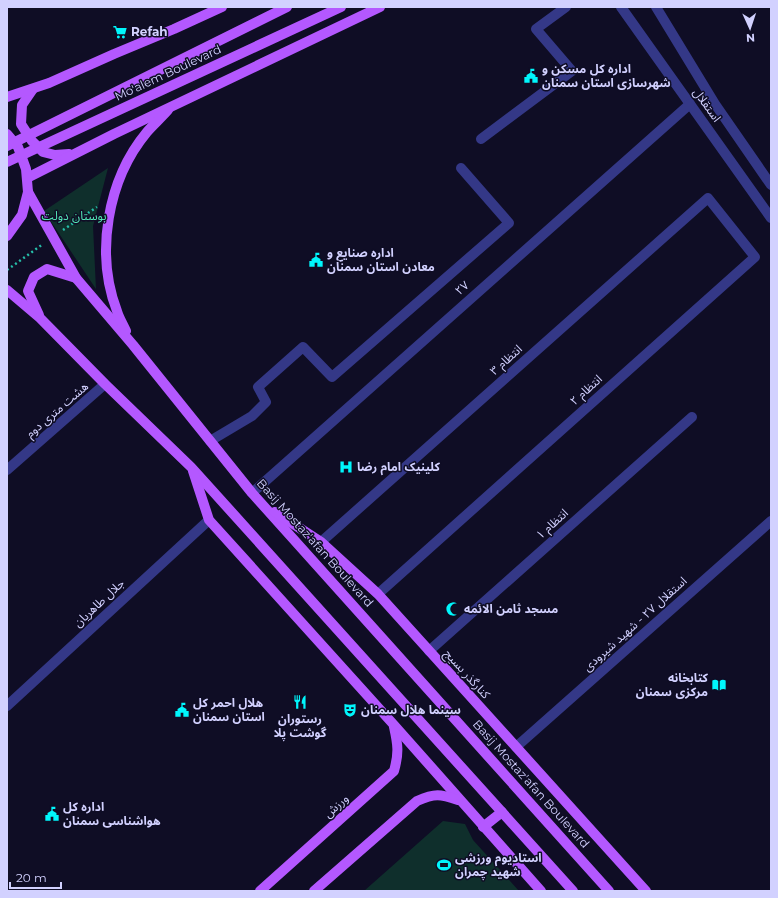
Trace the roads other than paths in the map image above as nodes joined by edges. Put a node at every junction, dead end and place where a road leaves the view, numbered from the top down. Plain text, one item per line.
1 (222, 7) edge
2 (287, 7) edge
3 (340, 7) edge
4 (380, 7) edge
5 (566, 7) edge
6 (621, 7) edge
7 (656, 7) edge
8 (33, 89) junction
9 (7, 98) edge
10 (690, 104) junction
11 (173, 106) junction
12 (7, 134) edge
13 (481, 139) dead end
14 (7, 146) edge
15 (73, 154) junction
16 (7, 162) edge
17 (461, 168) dead end
18 (27, 178) junction
19 (771, 185) edge
20 (28, 192) junction
21 (708, 198) joint
22 (771, 218) edge
23 (7, 236) edge
24 (76, 278) junction
25 (7, 290) edge
26 (40, 318) junction
27 (133, 345) junction
28 (105, 384) junction
29 (692, 417) dead end
30 (210, 441) junction
31 (191, 467) junction
32 (7, 470) edge
33 (252, 493) junction
34 (209, 520) junction
35 (771, 520) edge
36 (321, 542) junction
37 (378, 594) junction
38 (429, 651) junction
39 (7, 706) edge
40 (394, 725) junction
41 (516, 747) junction
42 (460, 801) junction
43 (502, 812) junction
44 (483, 827) junction
45 (260, 891) edge
46 (314, 891) edge
47 (541, 891) edge
48 (573, 891) edge
49 (609, 891) edge
50 (646, 891) edge

1 - 8 main road
2 - 14 main road, Mo'alem Boulevard, bridge
3 - 16 main road, Mo'alem Boulevard, bridge
4 - 11 main road
5 - 13 street
6 - 10 street, استقلال
7 - 19 street, استقلال
8 - 9 main road
8 - 15 main road
10 - 22 street, استقلال
10 - 33 street, ۲۷
11 - 15 main road
11 - 27 main road
12 - 18 main road
15 - 18 main road
17 - 30 street
18 - 20 main road
20 - 23 main road
20 - 24 main road, Basij Mostaz'afan Boulevard
21 - 36 street, انتظام ۳
21 - 37 street, انتظام ۲
24 - 26 main road
24 - 27 main road, Basij Mostaz'afan Boulevard
25 - 26 main road
26 - 28 main road
27 - 30 main road, Basij Mostaz'afan Boulevard
28 - 31 main road
28 - 32 street, هشت متری دوم
29 - 38 street, انتظام ۱
30 - 33 main road, Basij Mostaz'afan Boulevard
31 - 34 main road
31 - 43 main road
33 - 36 main road, کنارگذر بسیج
33 - 49 main road, Basij Mostaz'afan Boulevard
34 - 39 street, جلال طاهریان
34 - 40 main road
35 - 41 street, استقلال ۲۷ - شهید شیرودی
36 - 37 main road, کنارگذر بسیج
37 - 38 main road, کنارگذر بسیج
38 - 41 main road, کنارگذر بسیج
40 - 42 main road
40 - 45 main road, ورزش
41 - 50 main road, کنارگذر بسیج
42 - 44 main road
42 - 46 main road
43 - 44 main road
43 - 48 main road
44 - 47 main road

